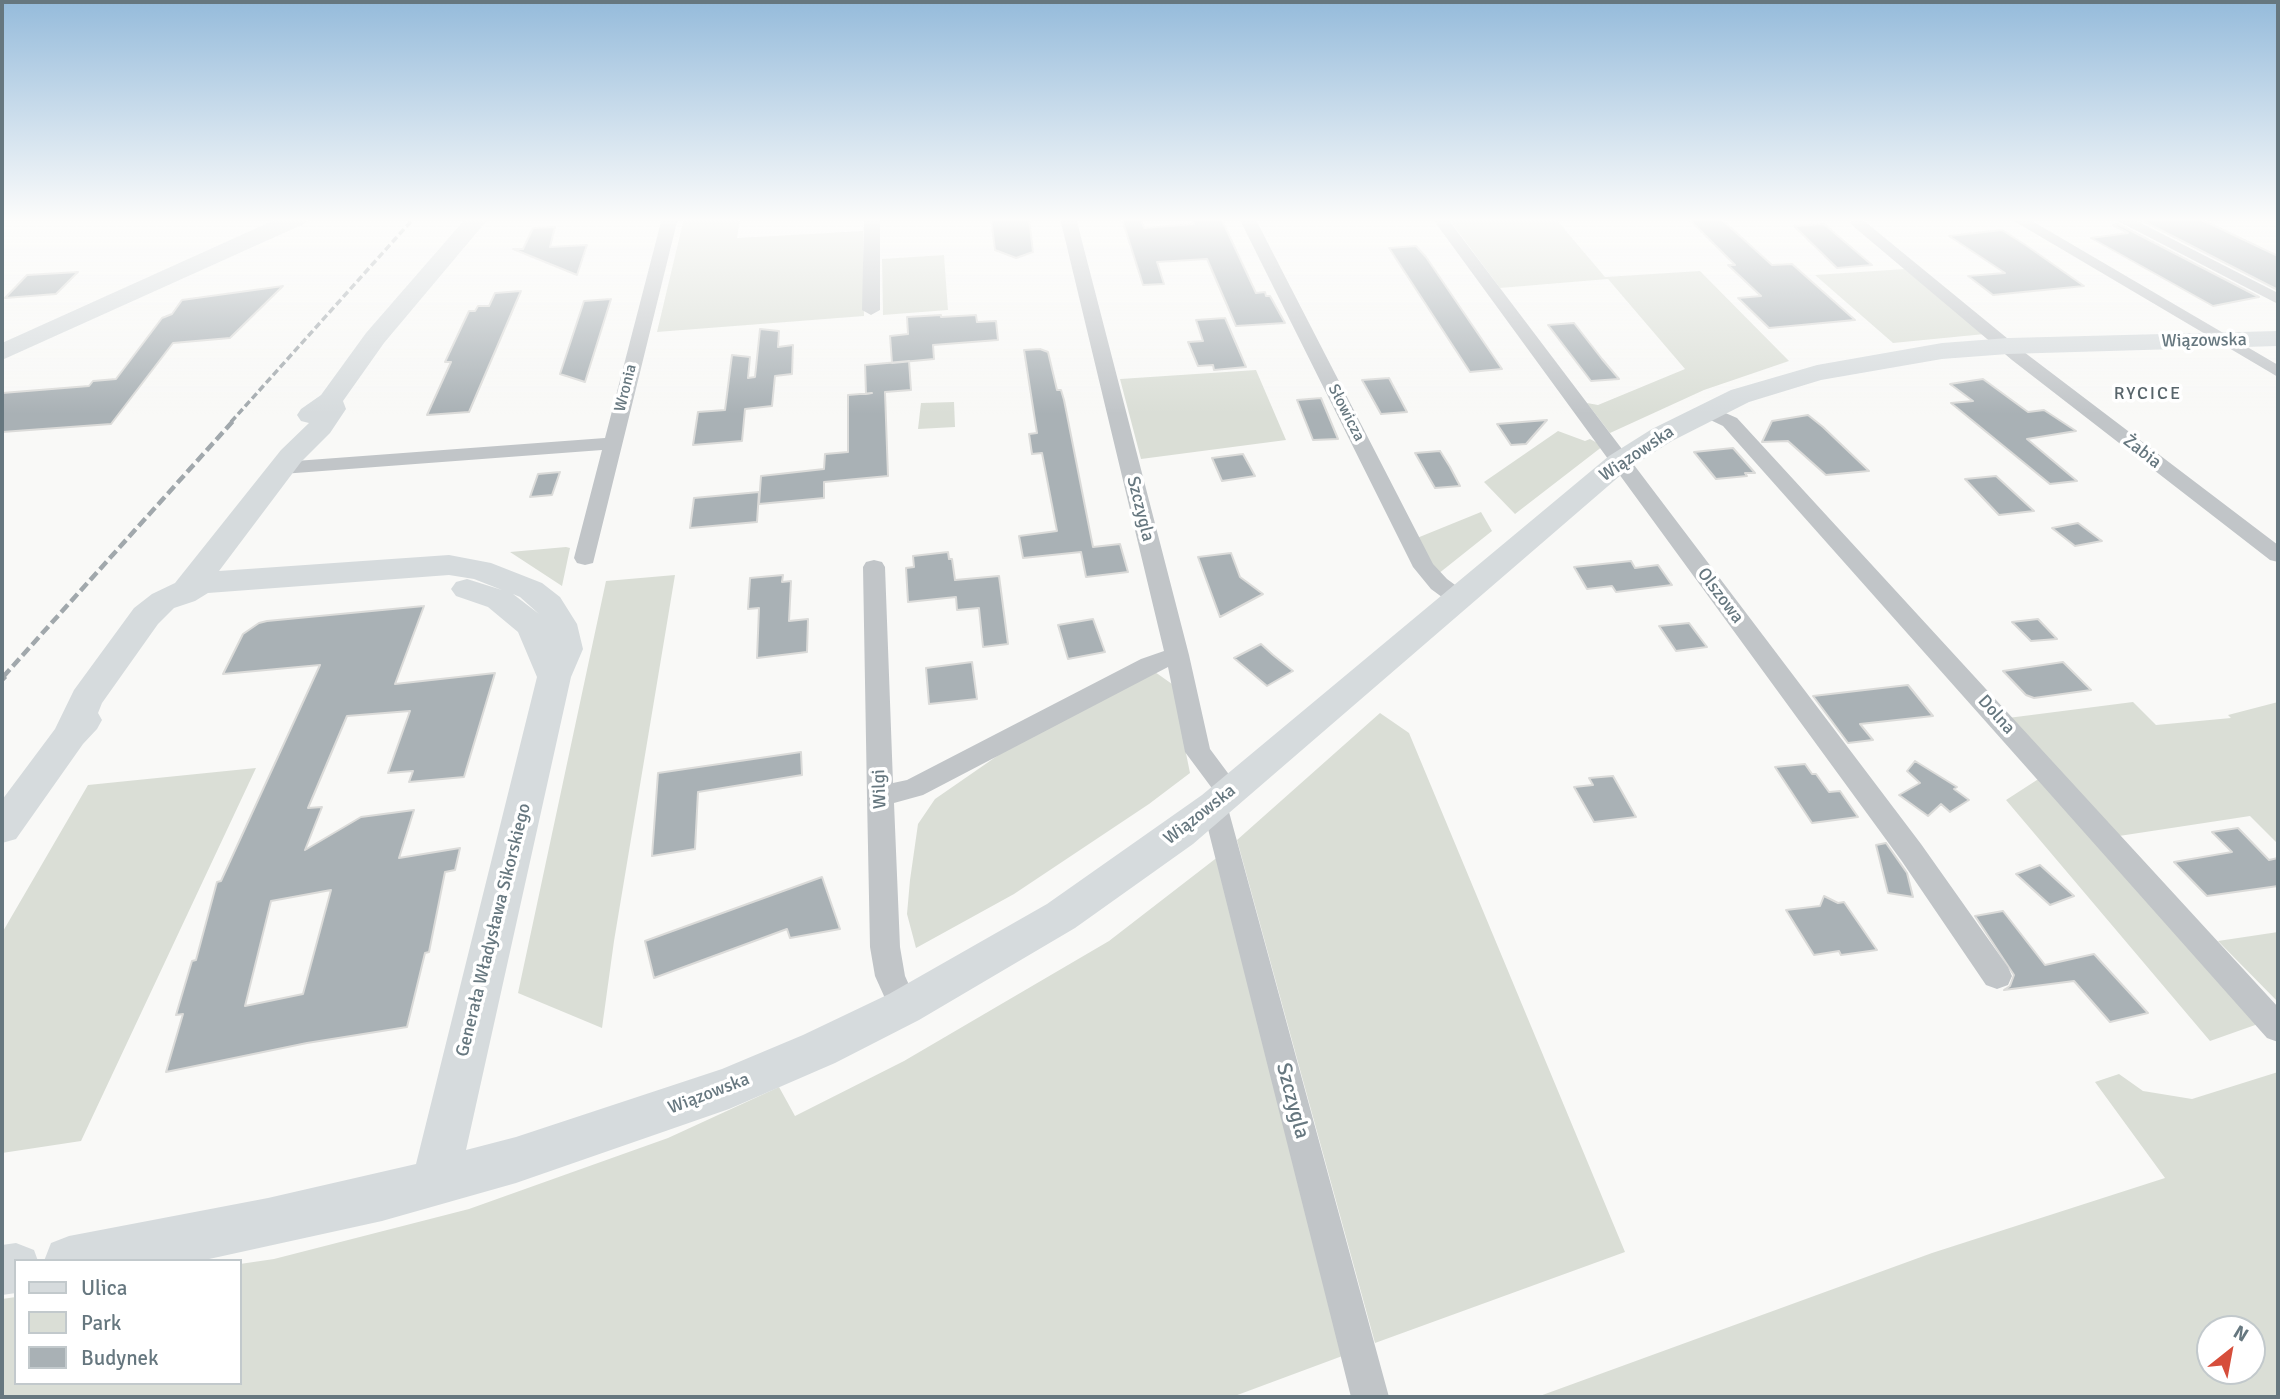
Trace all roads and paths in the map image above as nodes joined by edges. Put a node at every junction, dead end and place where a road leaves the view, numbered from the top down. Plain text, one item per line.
1 (154, 283) edge
2 (422, 283) edge
3 (653, 283) edge
4 (871, 283) edge
5 (1084, 283) edge
6 (1280, 283) edge
7 (1487, 283) edge
8 (1932, 283) edge
9 (2126, 283) edge
10 (2247, 283) edge
11 (2278, 299) edge
12 (871, 310) dead end
13 (2278, 339) edge
14 (2224, 341) junction
15 (2008, 346) junction
16 (2, 352) edge
17 (2278, 372) edge
18 (1707, 411) junction
19 (612, 443) junction
20 (286, 462) junction
21 (1619, 462) junction
22 (2278, 555) edge
23 (585, 558) dead end
24 (874, 567) dead end
25 (186, 589) junction
26 (1458, 598) junction
27 (1177, 655) junction
28 (880, 797) junction
29 (1222, 799) junction
30 (2, 828) edge
31 (1997, 976) dead end
32 (904, 1007) junction
33 (2278, 1028) edge
34 (435, 1183) junction
35 (79, 1259) edge
36 (1370, 1397) edge

1 - 16 main road
2 - 20 main road
3 - 19 street, Wronia
4 - 12 street
5 - 27 street, Szczygla
6 - 26 street, Słowicza
7 - 21 street, Olszowa
8 - 15 street, Żabia
9 - 14 street
10 - 11 street
13 - 14 main road, Wiązowska
14 - 15 main road, Wiązowska
14 - 17 street
15 - 18 main road, Wiązowska
15 - 22 street, Żabia
18 - 21 main road, Wiązowska
18 - 33 street, Dolna
19 - 20 street
19 - 23 street, Wronia
20 - 25 main road
21 - 26 main road, Wiązowska
21 - 31 street, Olszowa
24 - 28 street, Wilgi
25 - 30 main road
25 - 34 main road, Generała Władysława Sikorskiego
26 - 29 main road, Wiązowska
27 - 28 street
27 - 29 street, Szczygla
28 - 32 street, Wilgi
29 - 32 main road, Wiązowska
29 - 36 street, Szczygla
32 - 34 main road, Wiązowska
34 - 35 main road, Wiązowska

